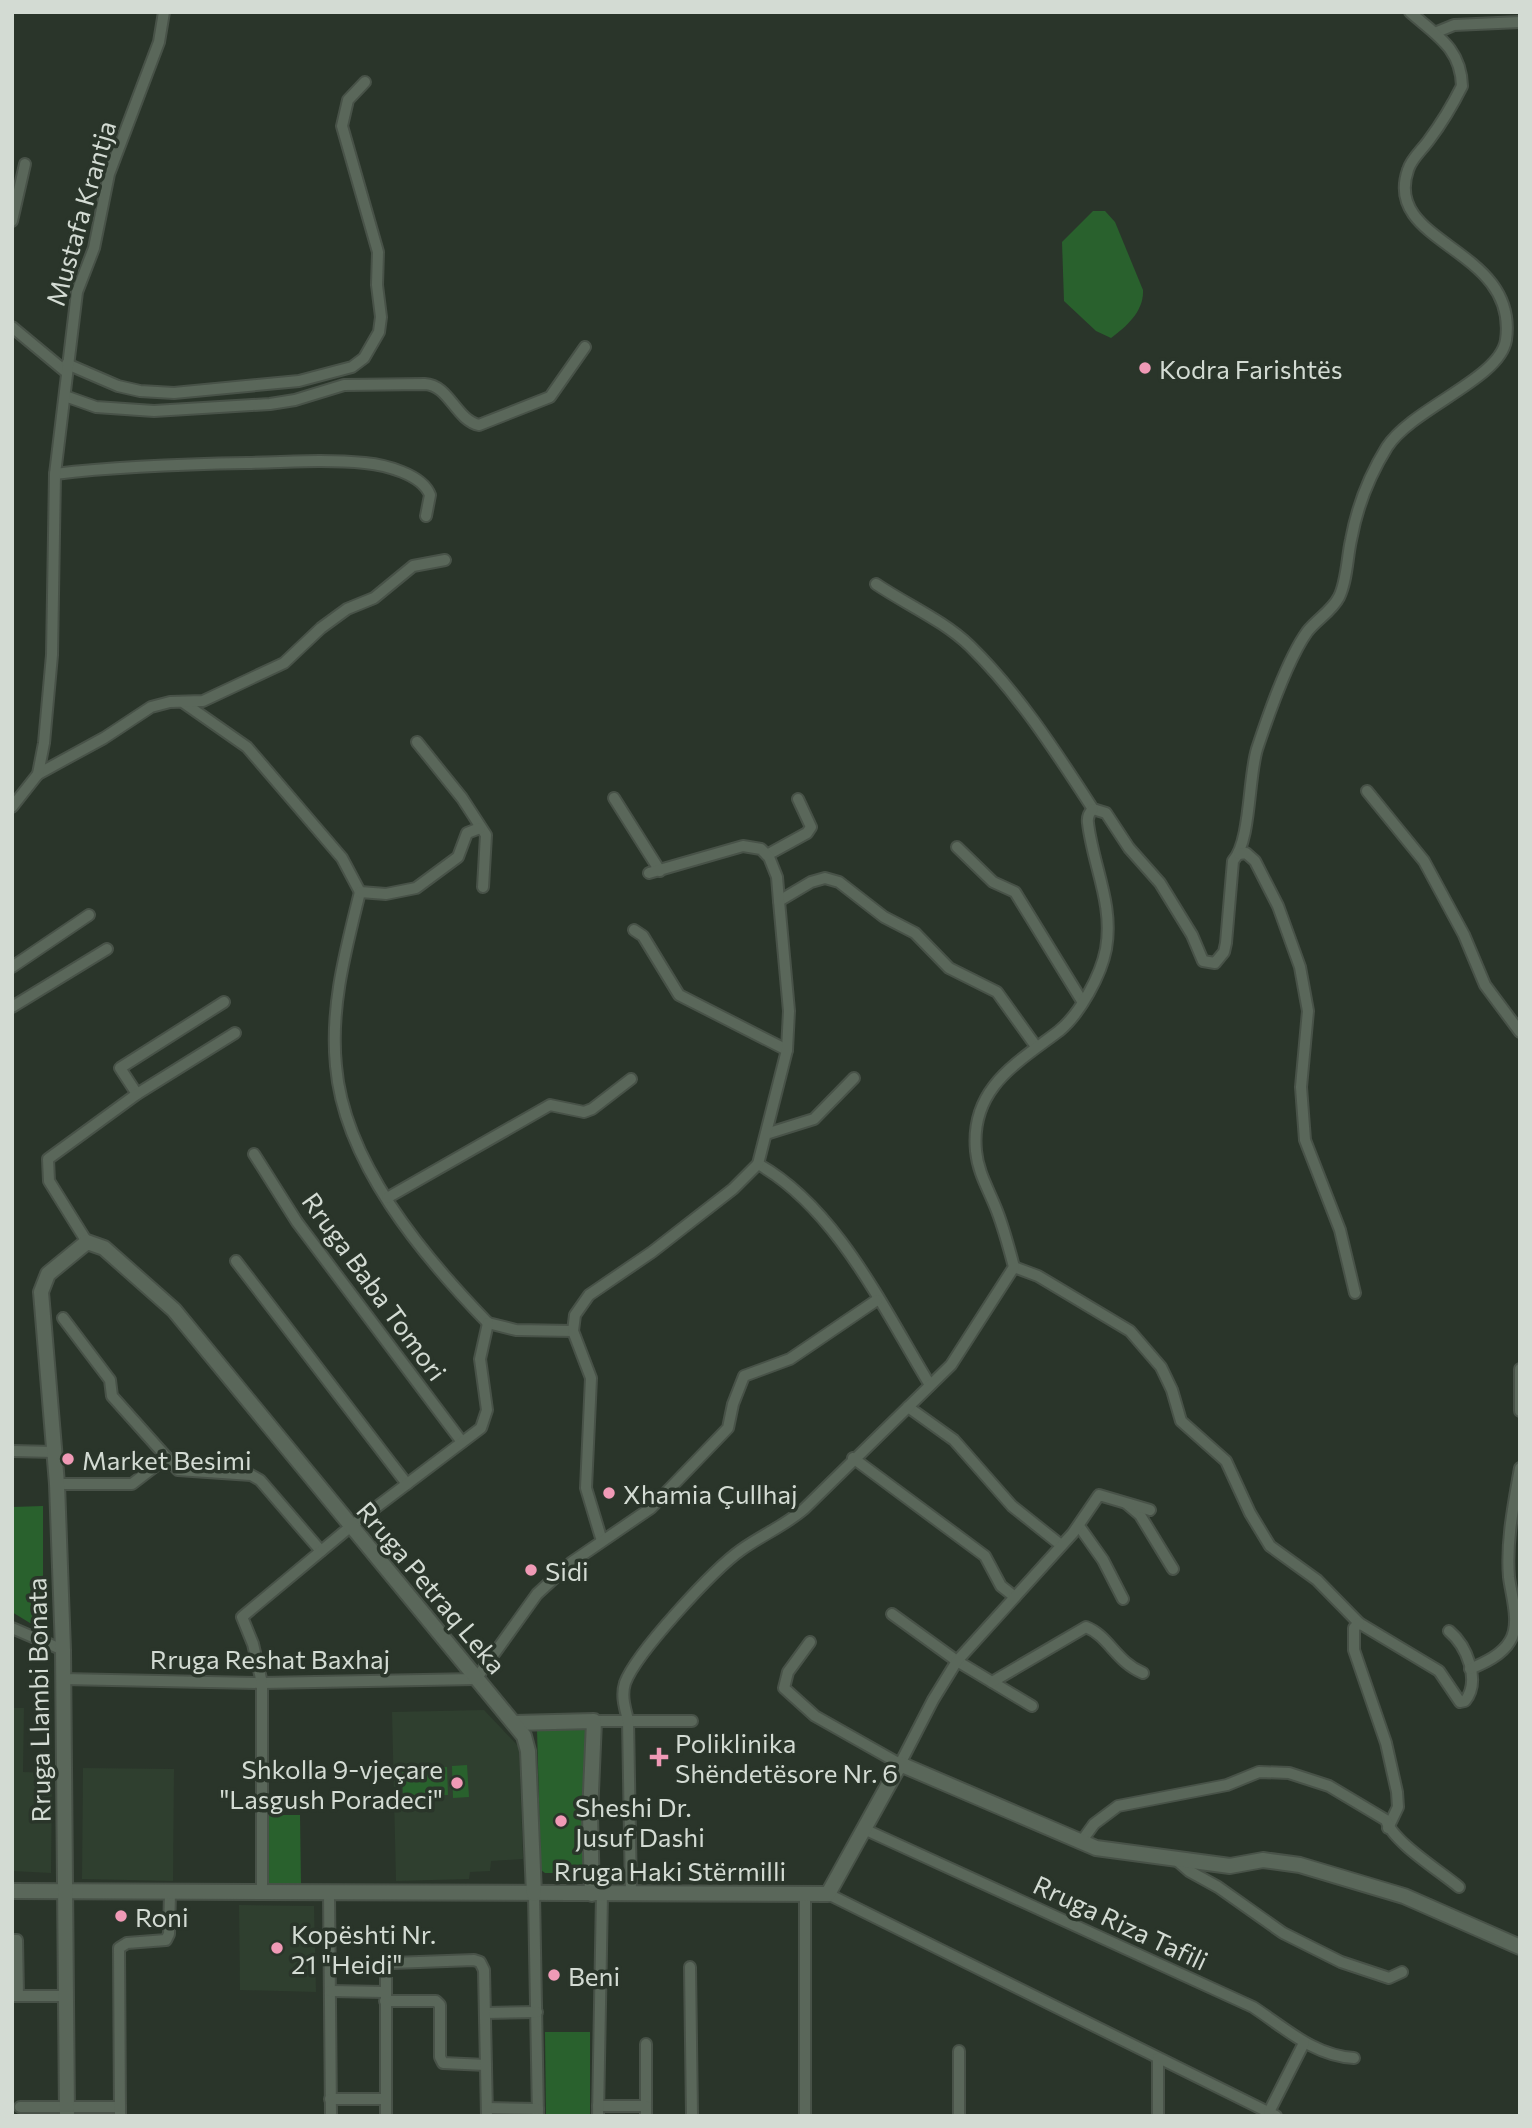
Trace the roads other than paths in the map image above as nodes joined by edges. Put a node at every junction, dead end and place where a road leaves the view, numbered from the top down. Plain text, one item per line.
1 (164, 12) edge
2 (1410, 12) edge
3 (1520, 22) edge
4 (1437, 32) junction
5 (365, 82) dead end
6 (26, 164) dead end
7 (12, 221) edge
8 (12, 327) edge
9 (585, 346) dead end
10 (66, 368) junction
11 (65, 396) junction
12 (55, 474) junction
13 (426, 516) dead end
14 (445, 560) dead end
15 (876, 584) dead end
16 (184, 703) junction
17 (417, 742) dead end
18 (38, 774) junction
19 (1367, 791) dead end
20 (614, 797) dead end
21 (798, 799) dead end
22 (12, 807) edge
23 (1093, 809) junction
24 (480, 828) junction
25 (957, 847) dead end
26 (767, 855) junction
27 (1239, 855) junction
28 (483, 887) dead end
29 (360, 892) junction
30 (779, 901) junction
31 (89, 915) dead end
32 (634, 930) dead end
33 (107, 948) dead end
34 (12, 967) edge
35 (1082, 1001) junction
36 (224, 1002) dead end
37 (12, 1007) edge
38 (1520, 1032) edge
39 (235, 1033) dead end
40 (1035, 1045) junction
41 (787, 1050) junction
42 (854, 1078) dead end
43 (631, 1079) dead end
44 (138, 1094) junction
45 (766, 1134) junction
46 (254, 1154) dead end
47 (758, 1164) junction
48 (387, 1198) junction
49 (86, 1242) junction
50 (236, 1261) dead end
51 (1014, 1267) junction
52 (1354, 1293) dead end
53 (877, 1300) junction
54 (63, 1318) dead end
55 (488, 1324) junction
56 (573, 1331) junction
57 (1520, 1369) edge
58 (930, 1385) junction
59 (908, 1406) junction
60 (1520, 1411) edge
61 (462, 1442) junction
62 (12, 1451) edge
63 (55, 1452) junction
64 (166, 1458) junction
65 (853, 1458) junction
66 (1520, 1468) edge
67 (57, 1484) junction
68 (407, 1484) junction
69 (1122, 1500) junction
70 (1150, 1510) dead end
71 (350, 1527) junction
72 (1079, 1527) junction
73 (601, 1541) junction
74 (1061, 1545) junction
75 (321, 1550) junction
76 (1173, 1569) dead end
77 (1015, 1597) junction
78 (1123, 1599) dead end
79 (892, 1614) dead end
80 (1359, 1623) junction
81 (12, 1628) edge
82 (1449, 1632) dead end
83 (810, 1642) dead end
84 (63, 1650) junction
85 (957, 1661) junction
86 (1470, 1669) junction
87 (1143, 1672) dead end
88 (63, 1679) junction
89 (476, 1679) junction
90 (992, 1682) junction
91 (262, 1683) junction
92 (1032, 1706) dead end
93 (594, 1720) junction
94 (628, 1720) junction
95 (692, 1721) dead end
96 (514, 1723) junction
97 (900, 1764) junction
98 (1388, 1828) junction
99 (866, 1830) junction
100 (1081, 1842) junction
101 (1174, 1858) junction
102 (1459, 1887) dead end
103 (12, 1891) edge
104 (65, 1893) junction
105 (170, 1893) junction
106 (262, 1893) junction
107 (329, 1893) junction
108 (534, 1894) junction
109 (597, 1894) junction
110 (631, 1894) junction
111 (805, 1894) junction
112 (828, 1894) junction
113 (12, 1940) edge
114 (1520, 1947) edge
115 (691, 1967) dead end
116 (1402, 1972) dead end
117 (330, 1991) junction
118 (15, 1996) edge
119 (66, 1996) junction
120 (385, 1997) junction
121 (537, 2012) junction
122 (485, 2013) junction
123 (1304, 2043) junction
124 (646, 2044) dead end
125 (959, 2052) dead end
126 (1158, 2058) junction
127 (1354, 2058) dead end
128 (486, 2065) junction
129 (330, 2099) junction
130 (386, 2099) junction
131 (20, 2107) dead end
132 (120, 2111) edge
133 (598, 2111) edge
134 (646, 2111) edge
135 (67, 2112) edge
136 (487, 2112) edge
137 (538, 2113) edge
138 (1273, 2114) edge
139 (331, 2116) edge
140 (386, 2116) edge
141 (692, 2116) edge
142 (805, 2116) edge
143 (959, 2116) edge
144 (1158, 2116) edge

1 - 10 street, Mustafa Krantja
2 - 4 street
3 - 4 street
4 - 27 street
5 - 10 street
6 - 7 street
8 - 10 street
9 - 11 street
10 - 11 street, Mustafa Krantja
11 - 12 street, Mustafa Krantja
12 - 13 street
12 - 18 street, Mustafa Krantja
14 - 16 street
15 - 23 street
16 - 18 street
16 - 29 street
17 - 24 street
18 - 22 street
19 - 38 street
20 - 26 street
21 - 26 street
23 - 27 street
23 - 35 street
24 - 28 street
24 - 29 street
25 - 35 street
26 - 30 street
27 - 52 street
29 - 48 street
30 - 40 street
30 - 41 street
31 - 34 street
32 - 41 street
33 - 37 street
35 - 40 street
36 - 44 street
39 - 44 street
40 - 51 street
41 - 45 street
42 - 45 street
43 - 48 street
44 - 49 street
45 - 47 street
46 - 61 street, Rruga Baba Tomori
47 - 53 street
47 - 56 street
48 - 55 street
49 - 63 street, Rruga Llambi Bonata
49 - 71 street, Rruga Petraq Leka
50 - 68 street
51 - 58 street
51 - 80 street
53 - 58 street
53 - 73 street
54 - 64 street
55 - 56 street
55 - 61 street
56 - 73 street
57 - 60 street
58 - 59 street
59 - 65 street
59 - 74 street
61 - 68 street
62 - 63 street
63 - 67 street, Rruga Llambi Bonata
64 - 67 street
64 - 75 street
65 - 77 street
65 - 94 street
66 - 86 street
67 - 84 street, Rruga Llambi Bonata
68 - 71 street
69 - 70 street
69 - 72 street
69 - 76 street
71 - 75 street
71 - 89 street, Rruga Petraq Leka
72 - 74 street
72 - 78 street
73 - 89 street
74 - 77 street
75 - 91 street
77 - 85 street
79 - 85 street
80 - 86 street
80 - 98 street
81 - 84 street
82 - 86 street
83 - 97 street
84 - 88 street, Rruga Llambi Bonata
85 - 90 street
85 - 97 street
87 - 90 street
88 - 91 street, Rruga Reshat Baxhaj
88 - 104 street, Rruga Llambi Bonata
89 - 91 street, Rruga Reshat Baxhaj
89 - 96 street, Rruga Petraq Leka
90 - 92 street
91 - 106 street
93 - 94 street
93 - 96 street
93 - 109 street
94 - 95 street
94 - 110 street
96 - 108 street, Rruga Petraq Leka
97 - 99 street
97 - 100 street
98 - 100 street
98 - 102 street
99 - 112 street
99 - 123 street, Rruga Riza Tafili
100 - 101 street
101 - 114 street
101 - 116 street
103 - 104 street, Rruga Haki Stërmilli
104 - 105 street, Rruga Haki Stërmilli
104 - 119 street, Rruga Llambi Bonata
105 - 106 street, Rruga Haki Stërmilli
105 - 132 street
106 - 107 street, Rruga Haki Stërmilli
107 - 108 street, Rruga Haki Stërmilli
107 - 117 street
108 - 109 street, Rruga Haki Stërmilli
108 - 121 street, Rruga Petraq Leka
109 - 110 street, Rruga Haki Stërmilli
109 - 133 street
110 - 111 street, Rruga Haki Stërmilli
111 - 112 street, Rruga Haki Stërmilli
111 - 142 street
112 - 126 street, Rruga Haki Stërmilli
113 - 118 street
115 - 141 street
117 - 120 street
117 - 129 street
118 - 119 street
119 - 135 street, Rruga Llambi Bonata
120 - 122 street
120 - 128 street
120 - 130 street
121 - 122 street
121 - 137 street, Rruga Petraq Leka
122 - 128 street
123 - 127 street, Rruga Riza Tafili
123 - 138 street
124 - 134 street
125 - 143 street
126 - 138 street, Rruga Haki Stërmilli
126 - 144 street
128 - 136 street
129 - 130 street
129 - 139 street
130 - 140 street
131 - 135 street
132 - 135 street
133 - 134 street
136 - 137 street

